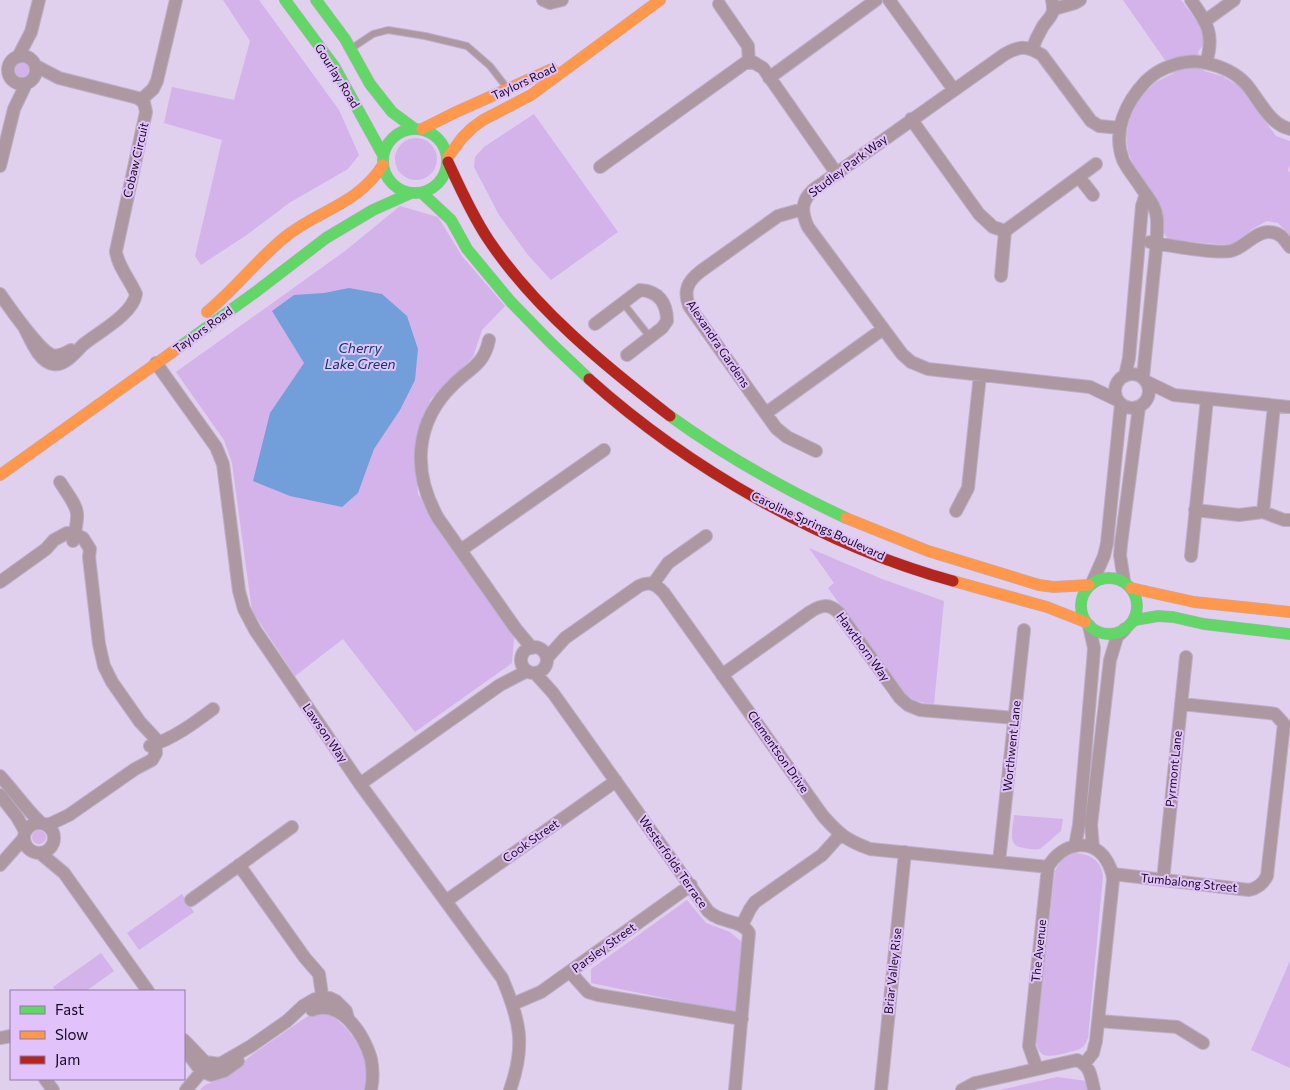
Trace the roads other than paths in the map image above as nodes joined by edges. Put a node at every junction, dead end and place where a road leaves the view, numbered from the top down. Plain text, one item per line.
1 (39, 0) edge
2 (176, 0) edge
3 (285, 0) edge
4 (316, 0) edge
5 (543, 0) edge
6 (562, 0) edge
7 (660, 0) edge
8 (876, 0) edge
9 (889, 0) edge
10 (1080, 0) edge
11 (1190, 0) edge
12 (1234, 0) edge
13 (719, 4) dead end
14 (1053, 5) edge
15 (1205, 21) junction
16 (31, 32) junction
17 (597, 45) junction
18 (351, 49) junction
19 (1032, 49) junction
20 (10, 59) edge
21 (749, 63) junction
22 (1206, 63) junction
23 (34, 64) junction
24 (7, 75) edge
25 (59, 78) junction
26 (769, 78) junction
27 (29, 83) junction
28 (508, 90) junction
29 (954, 90) junction
30 (142, 100) junction
31 (14, 109) junction
32 (911, 120) junction
33 (1120, 128) junction
34 (418, 129) junction
35 (1290, 129) edge
36 (383, 160) junction
37 (448, 160) junction
38 (1096, 164) dead end
39 (0, 166) edge
40 (600, 167) dead end
41 (837, 174) junction
42 (1079, 176) junction
43 (416, 193) junction
44 (1146, 194) junction
45 (1093, 195) dead end
46 (802, 209) junction
47 (1004, 231) junction
48 (1140, 240) junction
49 (1157, 243) junction
50 (1290, 247) edge
51 (1001, 276) dead end
52 (0, 294) edge
53 (685, 297) junction
54 (623, 302) junction
55 (664, 302) junction
56 (198, 319) dead end
57 (595, 324) dead end
58 (883, 329) junction
59 (650, 337) junction
60 (489, 340) dead end
61 (627, 355) dead end
62 (156, 363) junction
63 (980, 375) junction
64 (1122, 378) junction
65 (1145, 380) junction
66 (1090, 387) junction
67 (1174, 395) junction
68 (1206, 399) junction
69 (1119, 402) junction
70 (1142, 404) junction
71 (1274, 406) junction
72 (1290, 407) edge
73 (766, 413) junction
74 (604, 450) dead end
75 (816, 452) dead end
76 (0, 475) edge
77 (60, 482) dead end
78 (1195, 510) junction
79 (956, 511) dead end
80 (1263, 512) junction
81 (1290, 520) edge
82 (706, 536) dead end
83 (74, 538) junction
84 (461, 550) junction
85 (1191, 556) dead end
86 (0, 582) edge
87 (653, 584) junction
88 (1090, 584) junction
89 (1127, 585) junction
90 (1290, 612) edge
91 (1087, 624) junction
92 (1127, 627) junction
93 (1024, 630) dead end
94 (1290, 634) edge
95 (1186, 657) dead end
96 (534, 660) junction
97 (722, 674) junction
98 (1181, 704) junction
99 (213, 709) dead end
100 (1015, 718) junction
101 (153, 745) junction
102 (0, 776) edge
103 (616, 781) junction
104 (360, 784) junction
105 (0, 795) edge
106 (292, 827) dead end
107 (49, 832) junction
108 (25, 834) junction
109 (840, 835) junction
110 (1075, 846) junction
111 (1093, 847) junction
112 (36, 852) junction
113 (905, 852) junction
114 (998, 862) junction
115 (2, 864) edge
116 (239, 865) junction
117 (1048, 867) junction
118 (64, 873) junction
119 (1113, 874) junction
120 (1163, 880) junction
121 (690, 886) junction
122 (190, 900) dead end
123 (446, 901) junction
124 (742, 925) junction
125 (570, 972) junction
126 (147, 990) edge
127 (320, 1001) junction
128 (513, 1004) junction
129 (742, 1019) junction
130 (1098, 1020) junction
131 (1204, 1042) dead end
132 (185, 1043) edge
133 (1085, 1063) junction
134 (205, 1069) junction
135 (1037, 1069) junction
136 (511, 1089) edge
137 (186, 1090) edge
138 (195, 1090) edge
139 (371, 1090) edge
140 (735, 1090) edge
141 (881, 1090) edge
142 (962, 1090) edge
143 (1094, 1090) edge

1 - 16 street
2 - 30 street
3 - 36 main road, Gourlay Road
4 - 18 main road, Gourlay Road
5 - 6 street
7 - 17 main road, Taylors Road
8 - 26 street
9 - 29 street
10 - 14 street
11 - 15 street
12 - 15 street
13 - 21 street
14 - 19 street
15 - 22 street
16 - 20 street
16 - 23 street
17 - 28 main road, Taylors Road
17 - 37 main road, Taylors Road
18 - 28 lane
18 - 34 main road, Gourlay Road
19 - 29 street, Studley Park Way
19 - 33 street
20 - 23 street
20 - 24 street
21 - 26 street
21 - 40 street
22 - 33 street
22 - 35 street
23 - 25 street
23 - 27 street
24 - 27 street
24 - 31 street
25 - 27 street
25 - 30 street
26 - 41 street
27 - 31 street
28 - 34 main road, Taylors Road
29 - 32 street, Studley Park Way
30 - 52 street, Cobaw Circuit
31 - 39 street
32 - 41 street, Studley Park Way
32 - 47 street
33 - 44 street
34 - 36 main road
34 - 37 main road
36 - 43 main road
36 - 56 main road, Taylors Road
37 - 43 main road
37 - 88 main road, Caroline Springs Boulevard
38 - 42 street
41 - 46 street, Studley Park Way
42 - 45 street
42 - 47 street
43 - 62 main road, Taylors Road
43 - 91 main road, Caroline Springs Boulevard
44 - 48 street
44 - 49 street
46 - 53 street, Alexandra Gardens
46 - 58 street, Studley Park Way
47 - 51 street
48 - 49 street
48 - 64 street
49 - 50 street
49 - 65 street
53 - 55 street
53 - 73 street, Alexandra Gardens
54 - 55 street
54 - 57 street
54 - 59 lane
55 - 59 street
58 - 63 street, Studley Park Way
58 - 73 street
59 - 61 street
60 - 84 street, Westerfolds Terrace
62 - 76 main road, Taylors Road
62 - 104 street, Lawson Way
63 - 66 street, Studley Park Way
63 - 79 street
64 - 65 street
64 - 66 street, Studley Park Way
64 - 69 street
65 - 67 street
65 - 70 street
66 - 69 street, Studley Park Way
67 - 68 street
67 - 70 street
68 - 71 street
68 - 78 street
69 - 70 street
69 - 88 street
70 - 89 street
71 - 72 street
71 - 80 street
73 - 75 street, Alexandra Gardens
74 - 84 street
77 - 83 street
78 - 80 street
78 - 85 street
80 - 81 street
82 - 87 street
83 - 86 street
83 - 101 street
84 - 96 street, Westerfolds Terrace
87 - 96 street
87 - 97 street, Clementson Drive
88 - 89 main road
88 - 91 main road
89 - 90 main road
89 - 92 main road
91 - 92 main road
91 - 110 street
92 - 94 main road
92 - 111 street
93 - 100 street, Worthwent Lane
95 - 98 street, Pyrmont Lane
96 - 103 street, Westerfolds Terrace
96 - 104 street
97 - 100 street, Hawthorn Way
97 - 109 street, Clementson Drive
98 - 120 street, Pyrmont Lane
98 - 120 street, Tumbalong Street
99 - 101 street
100 - 114 street, Worthwent Lane
101 - 107 street
102 - 107 street
103 - 121 street, Westerfolds Terrace
103 - 123 street, Cook Street
104 - 123 street, Lawson Way
105 - 108 street
106 - 116 street
107 - 108 street
107 - 112 street
107 - 118 street
108 - 112 street
108 - 115 street
109 - 113 street, Clementson Drive
109 - 124 street
110 - 111 street
110 - 117 street
111 - 119 street
112 - 115 street
112 - 118 street
113 - 114 street, Clementson Drive
113 - 141 street, Briar Valley Rise
114 - 117 street, Clementson Drive
116 - 122 street
116 - 127 street
117 - 135 street, The Avenue
118 - 126 street
119 - 120 street, Tumbalong Street
119 - 130 street
121 - 124 street, Westerfolds Terrace
121 - 125 street, Parsley Street
123 - 128 street, Lawson Way
124 - 129 street
125 - 128 street, Parsley Street
125 - 129 street
127 - 134 street
127 - 139 street
128 - 136 street, Lawson Way
129 - 140 street
130 - 131 street
130 - 133 street
132 - 134 street
133 - 135 street
133 - 143 street
134 - 137 street
134 - 138 street
135 - 142 street

